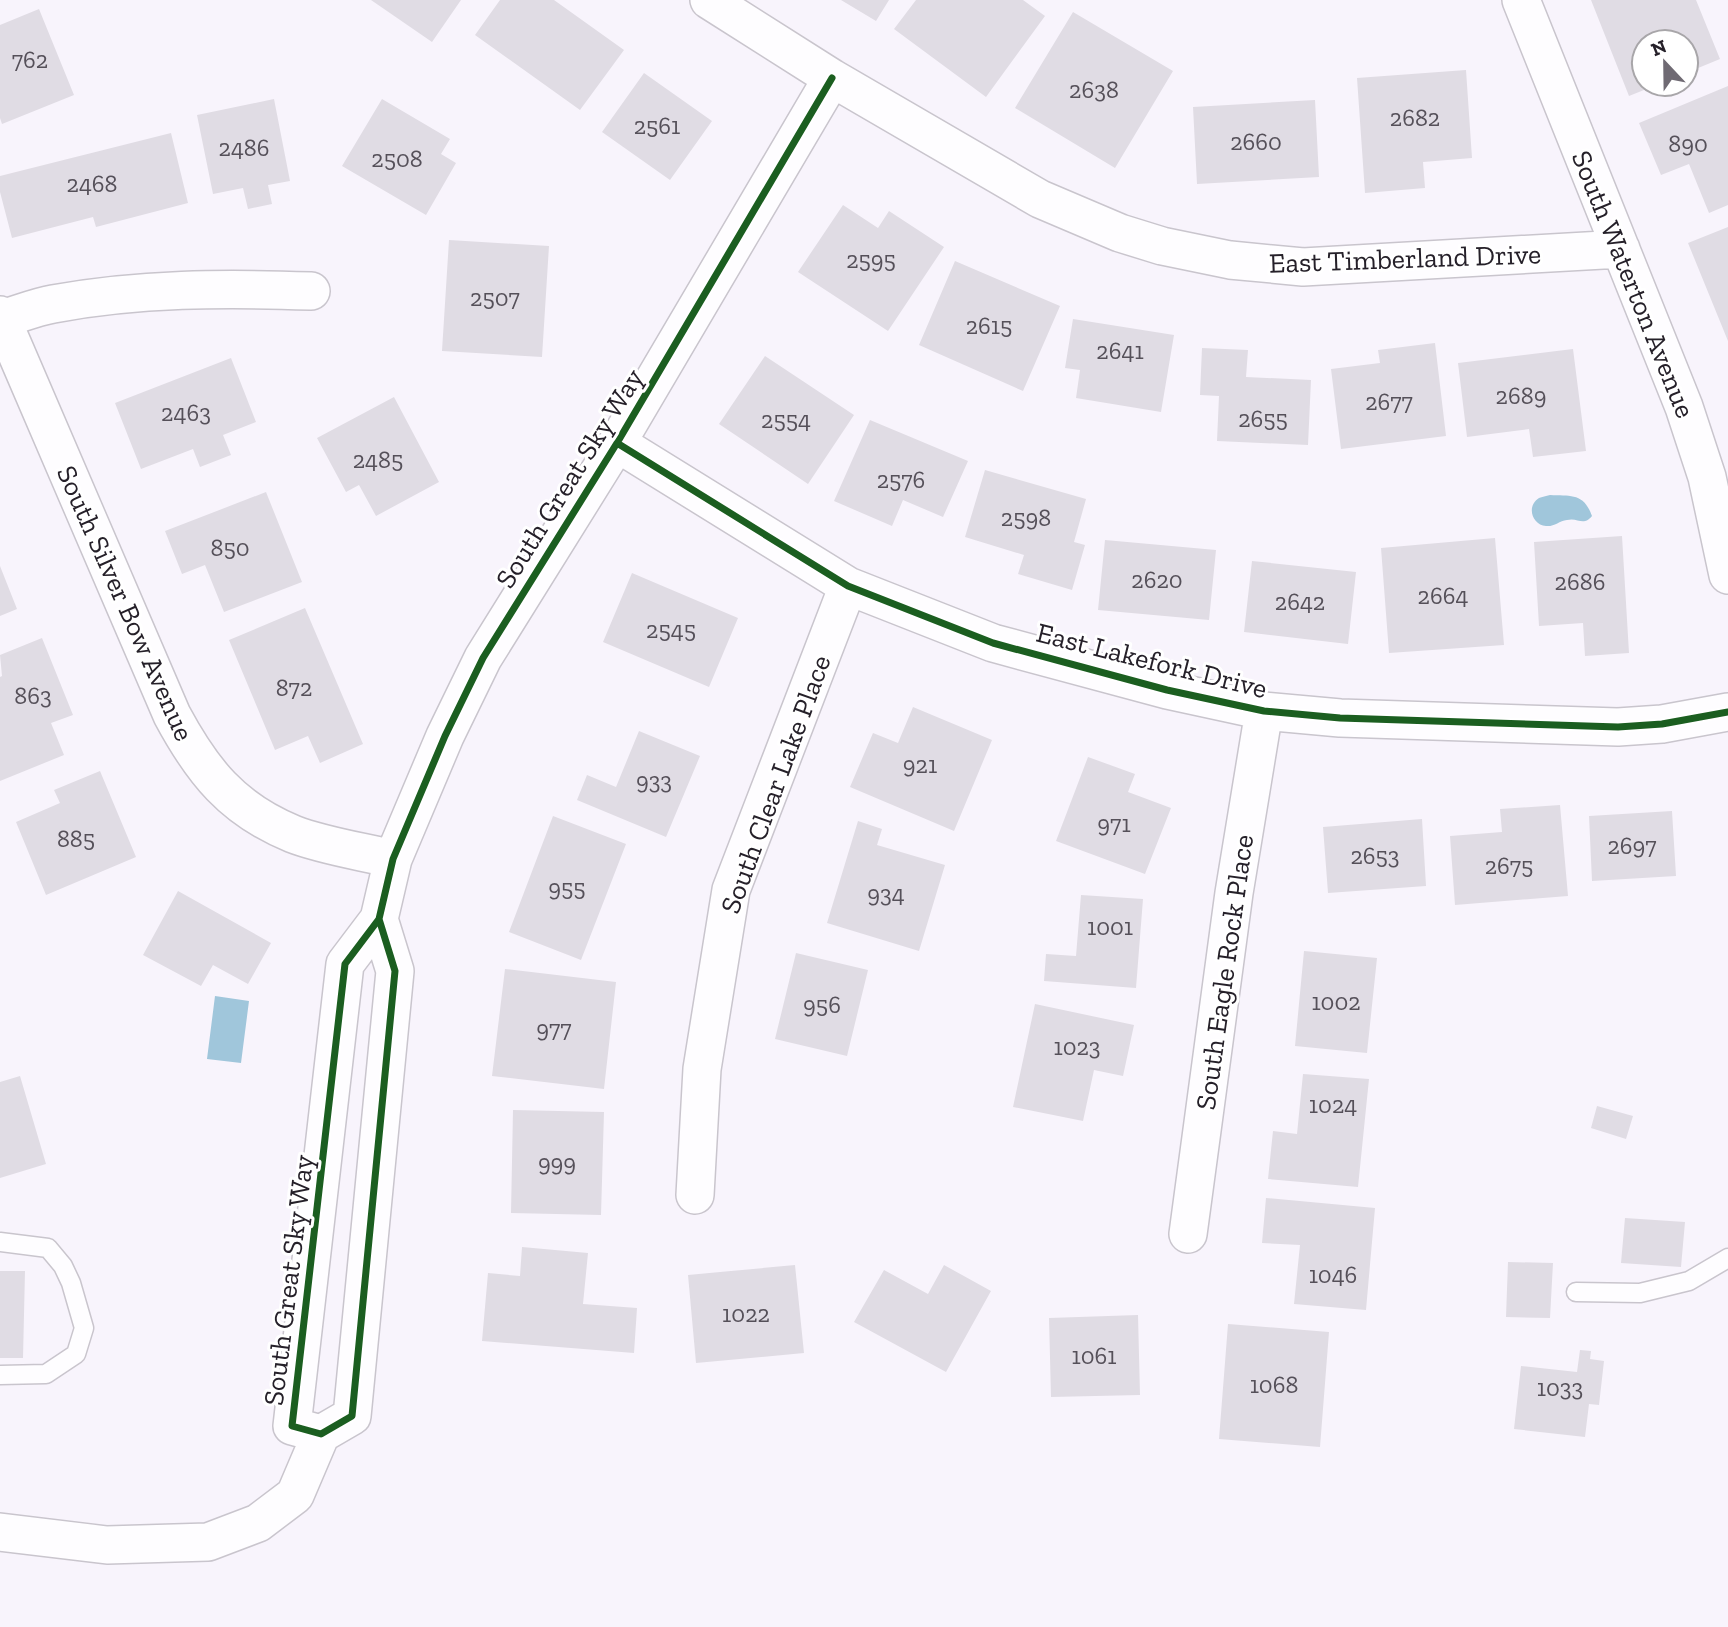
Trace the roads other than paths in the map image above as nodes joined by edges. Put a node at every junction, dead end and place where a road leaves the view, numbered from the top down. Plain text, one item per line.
1 (709, 0) edge
2 (1521, 0) edge
3 (832, 78) junction
4 (1621, 249) junction
5 (312, 291) dead end
6 (1, 317) edge
7 (617, 443) junction
8 (1728, 575) edge
9 (848, 586) junction
10 (1264, 711) junction
11 (1728, 712) edge
12 (393, 859) junction
13 (379, 919) junction
14 (695, 1195) dead end
15 (1188, 1234) dead end
16 (0, 1242) edge
17 (1728, 1258) edge
18 (1576, 1292) dead end
19 (0, 1375) edge
20 (321, 1434) junction
21 (0, 1532) edge

1 - 3 street, East Timberland Drive
2 - 4 street, South Waterton Avenue
3 - 4 street, East Timberland Drive
3 - 7 street, South Great Sky Way
4 - 8 street, South Waterton Avenue
5 - 6 street
6 - 12 street, South Silver Bow Avenue
7 - 9 street, East Lakefork Drive
7 - 12 street, South Great Sky Way
9 - 10 street, East Lakefork Drive
9 - 14 street, South Clear Lake Place
10 - 11 street, East Lakefork Drive
10 - 15 street, South Eagle Rock Place
12 - 13 street, South Great Sky Way
13 - 20 street, South Great Sky Way
13 - 20 street, South Great Sky Way
16 - 19 lane
17 - 18 lane
20 - 21 street, South Great Sky Way

